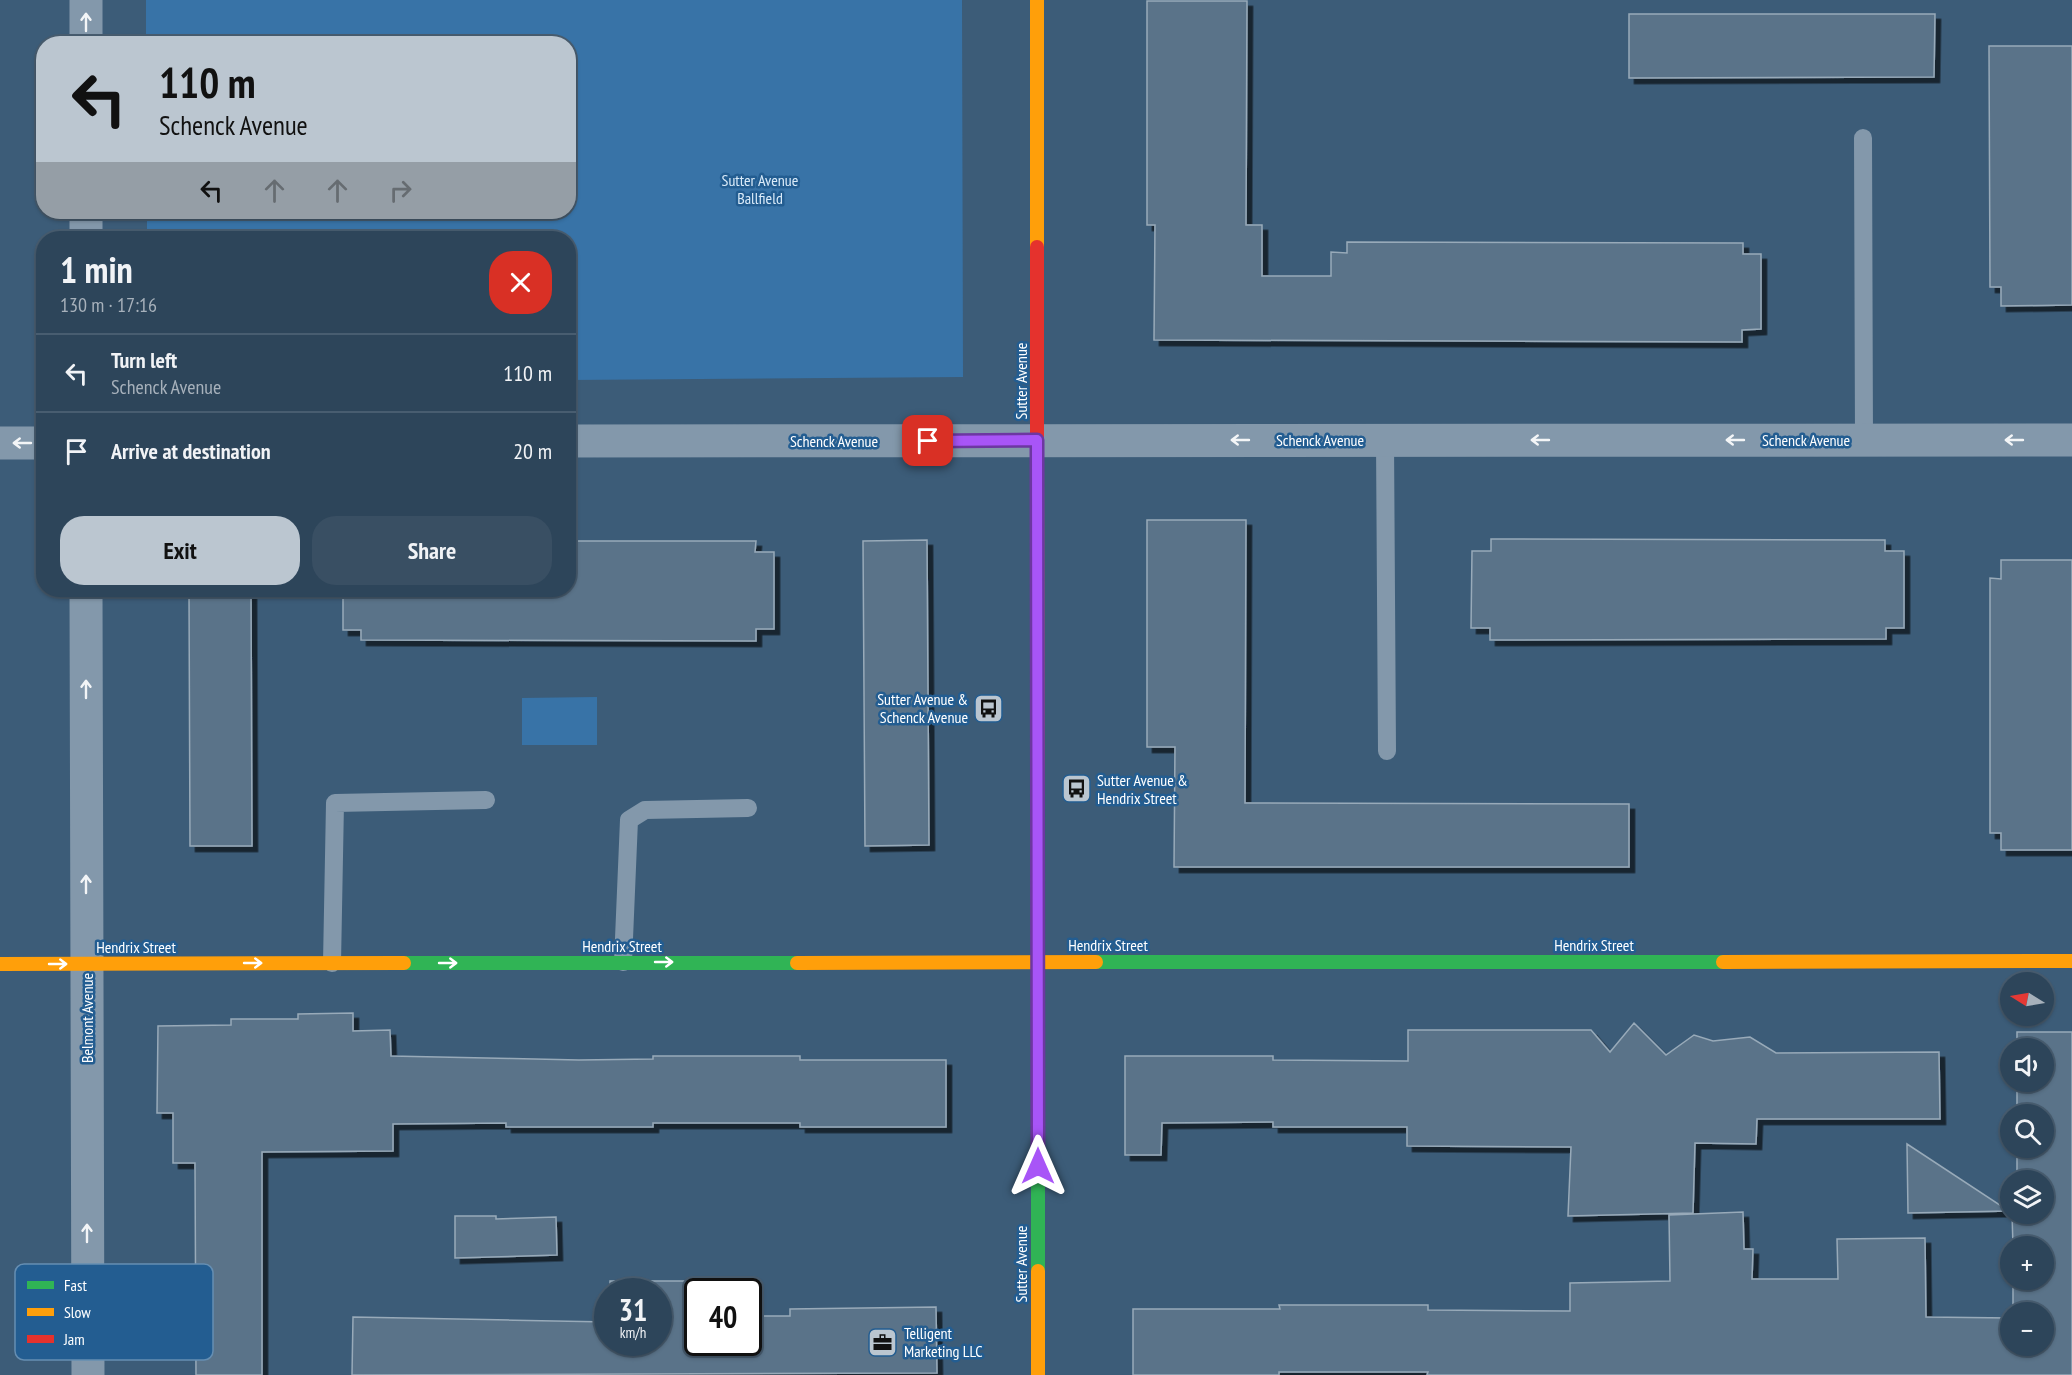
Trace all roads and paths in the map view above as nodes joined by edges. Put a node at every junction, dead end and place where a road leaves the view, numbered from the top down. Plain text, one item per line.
1 (86, 0) edge
2 (1037, 0) edge
3 (86, 36) edge
4 (1863, 138) dead end
5 (1037, 440) junction
6 (1385, 440) junction
7 (1864, 440) junction
8 (2072, 440) edge
9 (576, 441) edge
10 (0, 443) edge
11 (36, 443) edge
12 (86, 597) edge
13 (1387, 751) dead end
14 (486, 800) dead end
15 (748, 808) dead end
16 (1037, 961) junction
17 (2072, 961) edge
18 (623, 962) junction
19 (332, 963) junction
20 (0, 964) edge
21 (87, 964) junction
22 (88, 1264) edge
23 (88, 1360) edge
24 (88, 1375) edge
25 (1038, 1375) edge

3 -> 1 street
2 - 5 street, Sutter Avenue
4 - 7 lane
6 -> 5 street, Schenck Avenue
5 - 9 street, Schenck Avenue
5 - 16 street, Sutter Avenue
7 -> 6 street, Schenck Avenue
6 - 13 lane
8 -> 7 street, Schenck Avenue
11 -> 10 street
21 -> 12 street, Belmont Avenue
14 - 19 lane
15 - 18 lane
16 - 17 street, Hendrix Street
18 -> 16 street, Hendrix Street
16 - 25 street, Sutter Avenue
19 -> 18 street, Hendrix Street
21 -> 19 street, Hendrix Street
20 -> 21 street, Hendrix Street
22 -> 21 street, Belmont Avenue
24 -> 23 street, Belmont Avenue

